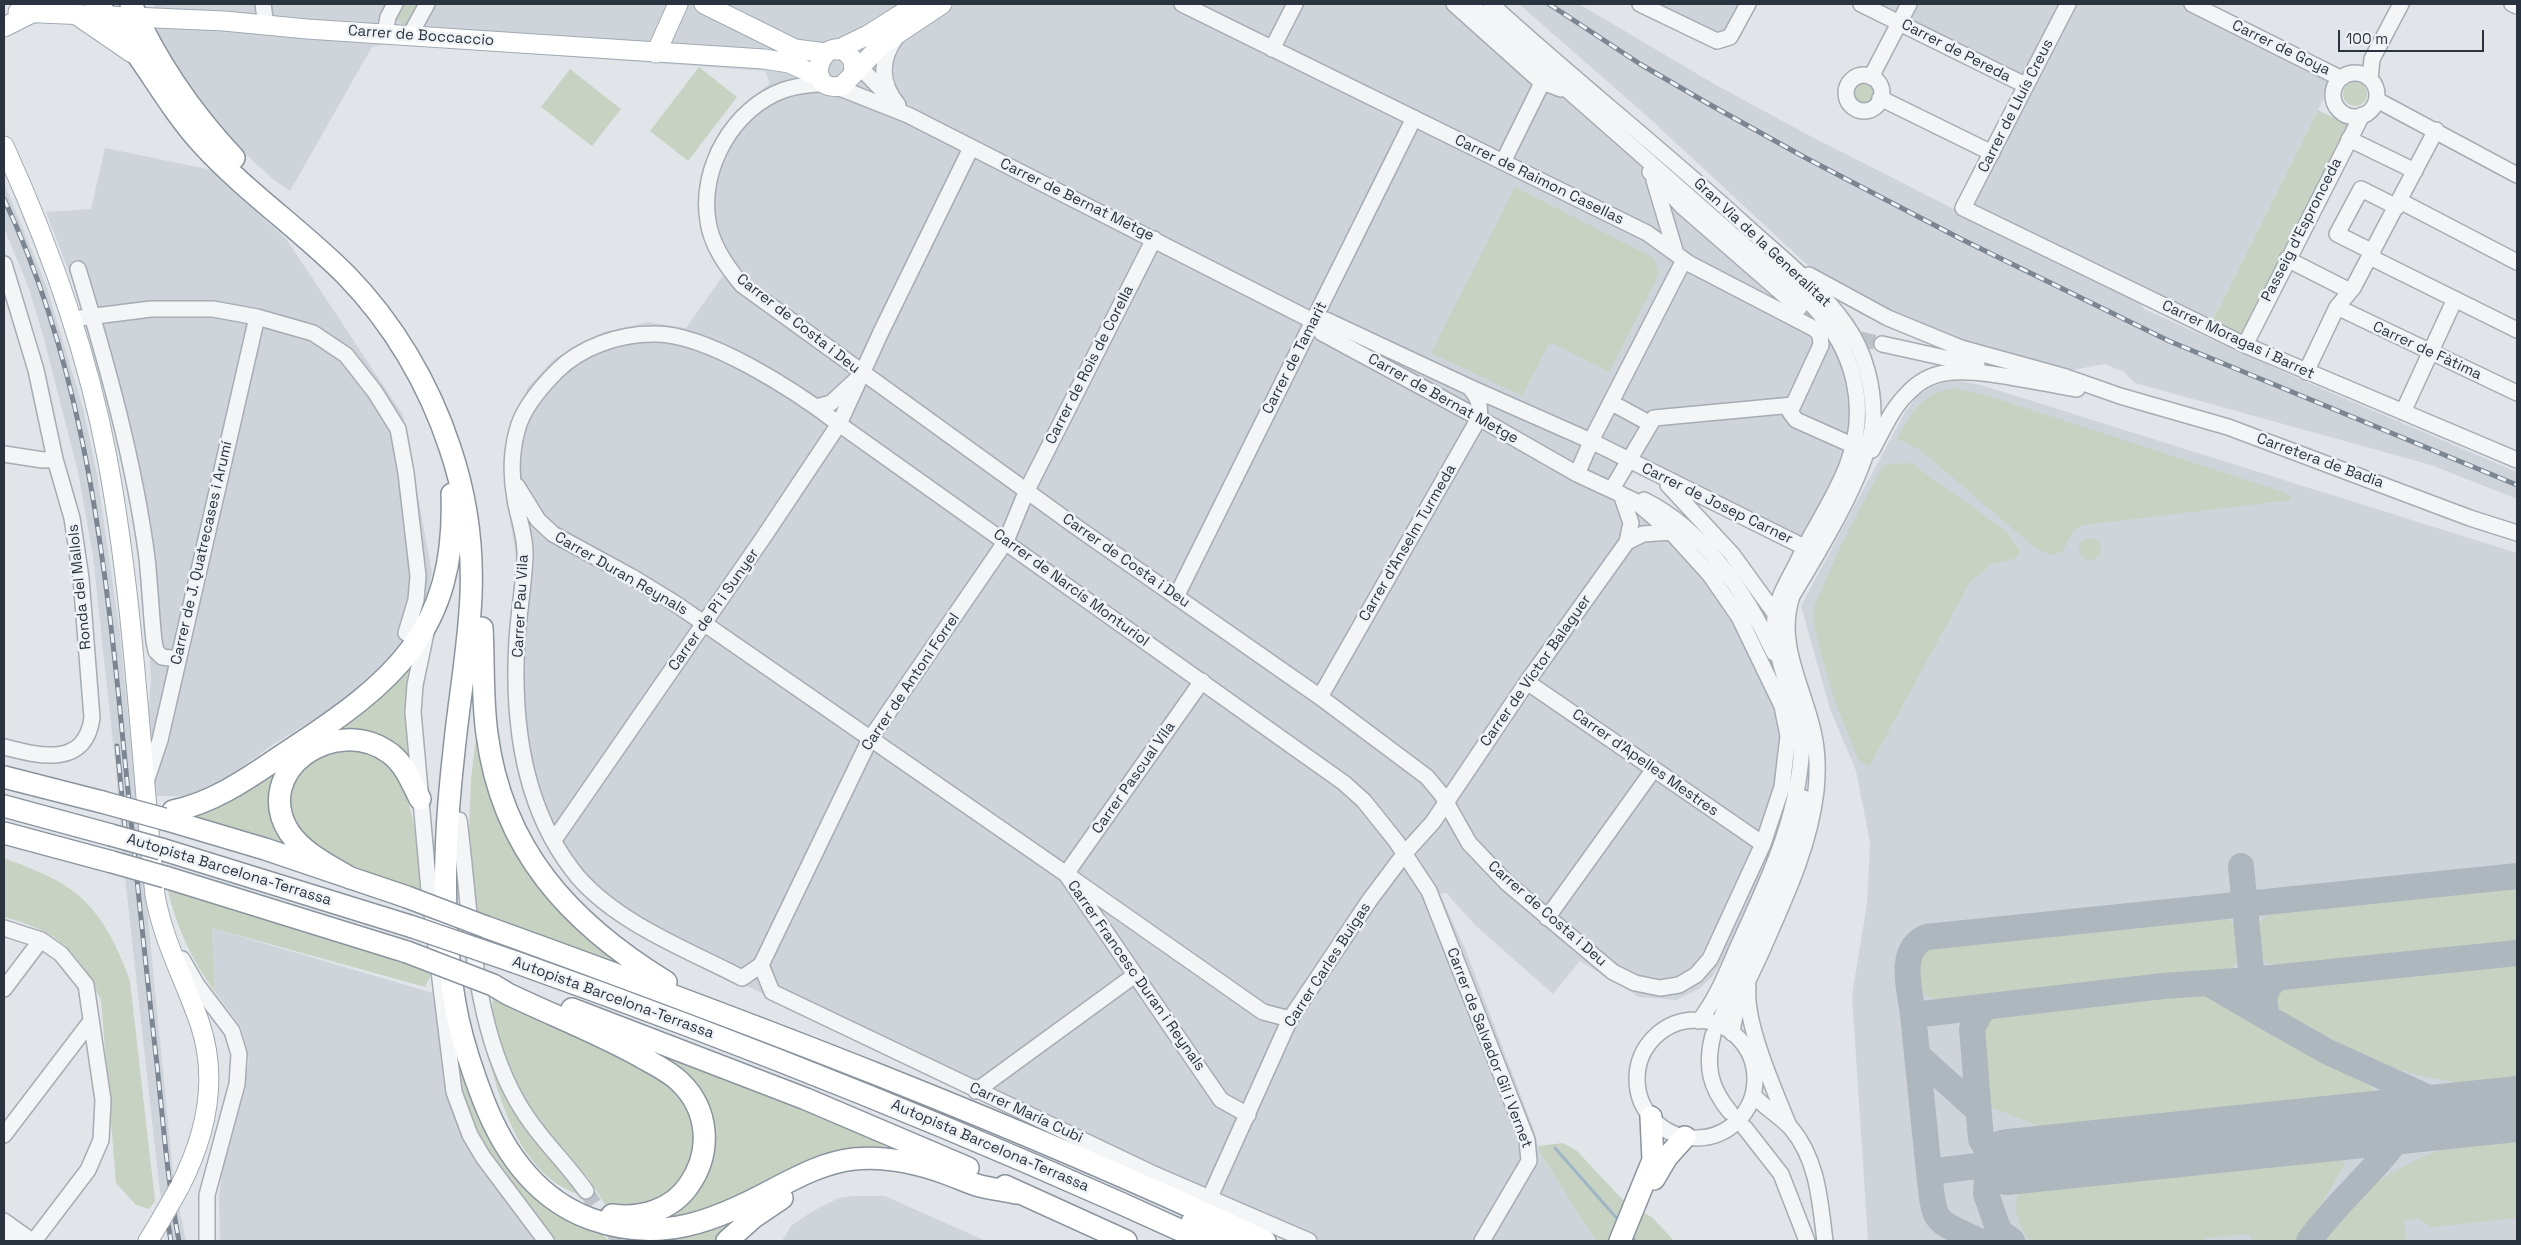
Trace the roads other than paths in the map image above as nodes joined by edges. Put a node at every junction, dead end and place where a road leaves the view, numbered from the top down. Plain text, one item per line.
1 (263, 4) edge
2 (395, 4) edge
3 (427, 4) edge
4 (678, 4) edge
5 (704, 4) edge
6 (917, 4) edge
7 (942, 4) edge
8 (1182, 4) edge
9 (1295, 4) edge
10 (1454, 4) edge
11 (1470, 4) edge
12 (1491, 4) edge
13 (1500, 4) edge
14 (1640, 4) edge
15 (1748, 4) edge
16 (1861, 4) edge
17 (1909, 4) edge
18 (2068, 4) edge
19 (2192, 4) edge
20 (2401, 4) edge
21 (2512, 4) edge
22 (2517, 6) edge
23 (2215, 9) edge
24 (102, 10) edge
25 (134, 10) edge
26 (23, 11) edge
27 (77, 16) junction
28 (180, 18) junction
29 (1899, 23) junction
30 (266, 25) junction
31 (4, 27) edge
32 (902, 30) junction
33 (385, 33) junction
34 (410, 35) junction
35 (1272, 49) junction
36 (832, 52) junction
37 (656, 53) junction
38 (148, 56) junction
39 (1558, 63) junction
40 (855, 67) junction
41 (2356, 76) junction
42 (1871, 77) junction
43 (1540, 81) junction
44 (828, 82) junction
45 (2025, 86) junction
46 (1569, 92) junction
47 (1880, 98) junction
48 (2377, 100) junction
49 (903, 110) junction
50 (2362, 116) junction
51 (1414, 118) junction
52 (1612, 129) junction
53 (2436, 130) junction
54 (2349, 139) junction
55 (4, 146) edge
56 (971, 148) junction
57 (1992, 153) junction
58 (1502, 162) junction
59 (2415, 172) junction
60 (1652, 174) junction
61 (2517, 175) edge
62 (2398, 204) junction
63 (1963, 208) joint
64 (1154, 239) junction
65 (2372, 255) junction
66 (1680, 257) junction
67 (1782, 259) junction
68 (2287, 259) junction
69 (2517, 262) edge
70 (4, 264) edge
71 (78, 269) dead end
72 (2350, 291) junction
73 (2455, 299) junction
74 (2337, 307) junction
75 (1799, 308) tunnel mouth
76 (92, 315) junction
77 (257, 317) junction
78 (72, 319) junction
79 (1313, 321) junction
80 (2517, 330) edge
81 (1882, 344) tunnel mouth
82 (2245, 345) junction
83 (716, 350) joint
84 (2429, 352) junction
85 (2306, 372) junction
86 (863, 373) junction
87 (1468, 388) junction
88 (2517, 393) edge
89 (2120, 396) junction
90 (1612, 403) junction
91 (1793, 404) junction
92 (817, 407) junction
93 (2403, 412) junction
94 (1479, 418) junction
95 (1649, 423) junction
96 (839, 424) junction
97 (1591, 441) junction
98 (1852, 445) junction
99 (450, 446) junction
100 (4, 454) edge
101 (55, 459) junction
102 (2517, 460) edge
103 (1629, 462) junction
104 (1577, 474) junction
105 (1659, 476) junction
106 (512, 478) junction
107 (1857, 478) junction
108 (1027, 490) junction
109 (1616, 491) junction
110 (1671, 532) junction
111 (2517, 533) edge
112 (1006, 541) junction
113 (1627, 542) junction
114 (1804, 547) junction
115 (1176, 597) junction
116 (1775, 615) junction
117 (428, 622) junction
118 (704, 624) junction
119 (482, 628) junction
120 (406, 633) dead end
121 (178, 659) junction
122 (1783, 673) junction
123 (1202, 681) junction
124 (1527, 682) junction
125 (1320, 697) junction
126 (1808, 712) junction
127 (1802, 735) junction
128 (870, 739) junction
129 (4, 747) edge
130 (1654, 769) junction
131 (4, 777) edge
132 (144, 788) junction
133 (420, 799) junction
134 (1446, 802) junction
135 (4, 806) edge
136 (160, 814) junction
137 (460, 820) junction
138 (4, 833) edge
139 (554, 840) junction
140 (1763, 844) junction
141 (1405, 853) junction
142 (1066, 874) junction
143 (350, 878) junction
144 (157, 909) junction
145 (1547, 918) junction
146 (4, 928) edge
147 (41, 940) junction
148 (1710, 960) joint
149 (761, 965) junction
150 (1135, 975) junction
151 (1749, 980) junction
152 (4, 989) edge
153 (502, 989) junction
154 (705, 1006) junction
155 (1722, 1016) tunnel mouth
156 (1290, 1019) junction
157 (91, 1021) junction
158 (1699, 1021) junction
159 (1732, 1032) junction
160 (1713, 1035) tunnel mouth
161 (976, 1091) junction
162 (1753, 1096) junction
163 (1248, 1115) junction
164 (1651, 1117) junction
165 (1739, 1119) junction
166 (1790, 1127) junction
167 (4, 1135) edge
168 (1685, 1137) junction
169 (1070, 1155) junction
170 (905, 1163) junction
171 (586, 1191) tunnel mouth
172 (1016, 1192) junction
173 (1210, 1197) junction
174 (1819, 1198) junction
175 (1641, 1199) junction
176 (4, 1222) edge
177 (4, 1236) edge
178 (10, 1241) edge
179 (33, 1241) edge
180 (148, 1241) edge
181 (207, 1241) edge
182 (546, 1241) edge
183 (727, 1241) edge
184 (1126, 1241) edge
185 (1204, 1241) edge
186 (1226, 1241) edge
187 (1265, 1241) edge
188 (1309, 1241) edge
189 (1482, 1241) edge
190 (1620, 1241) edge
191 (1627, 1241) edge
192 (1807, 1241) edge
193 (1820, 1241) edge
194 (1826, 1241) edge

1 - 30 street
2 - 33 street
3 - 34 street
4 - 37 main road
5 - 36 main road
6 - 36 main road
7 - 32 main road
8 - 35 street, Carrer de Raimon Casellas
9 - 35 street
10 - 43 street
11 - 46 street, Gran Via de la Generalitat
12 - 39 street, Gran Via de la Generalitat
13 - 39 street
14 - 15 street
16 - 29 street, Carrer de Pereda
17 - 29 street
18 - 45 street, Carrer de Lluís Creus
19 - 23 street, Carrer de Goya
20 - 41 street
21 - 22 street
23 - 41 street, Carrer de Goya
24 - 25 main road, Carrer de Boccaccio
24 - 27 main road, Carrer de Boccaccio
24 - 38 highway
25 - 28 main road, Carrer de Boccaccio
25 - 38 highway
26 - 27 main road, Carrer de Boccaccio
26 - 31 main road
27 - 38 main road
28 - 30 main road, Carrer de Boccaccio
28 - 38 main road
29 - 42 street
29 - 45 street, Carrer de Pereda
30 - 33 main road, Carrer de Boccaccio
32 - 40 main road
32 - 49 street
33 - 34 main road, Carrer de Boccaccio
34 - 37 main road, Carrer de Boccaccio
35 - 51 street, Carrer de Raimon Casellas
36 - 40 main road
36 - 44 main road
37 - 44 main road, Carrer de Boccaccio
38 - 99 highway
38 - 119 highway
39 - 67 street, Gran Via de la Generalitat
40 - 44 main road
40 - 49 street
41 - 48 street
41 - 50 street
42 - 47 street
42 - 47 street
43 - 46 street
43 - 58 street
44 - 49 street, Carrer de Bernat Metge
44 - 86 street, Carrer de Costa i Deu
45 - 57 street, Carrer de Lluís Creus
46 - 52 street, Gran Via de la Generalitat
47 - 57 street
48 - 50 street
48 - 53 street
49 - 56 street, Carrer de Bernat Metge
50 - 54 street, Passeig d'Espronceda
51 - 58 street, Carrer de Raimon Casellas
51 - 79 street, Carrer de Tamarit
52 - 60 street
52 - 98 street, Gran Via de la Generalitat
53 - 59 street
53 - 61 street
54 - 59 street
54 - 68 street, Passeig d'Espronceda
55 - 78 main road
56 - 64 street, Carrer de Bernat Metge
56 - 86 street, Carrer de Pi i Sunyer
57 - 63 street, Carrer de Lluís Creus
58 - 66 street, Carrer de Raimon Casellas
59 - 62 street
60 - 66 street
60 - 75 street
62 - 65 street
62 - 65 street
62 - 69 street
63 - 82 street, Carrer Moragas i Barret
64 - 79 street, Carrer de Bernat Metge
64 - 108 street, Carrer de Rois de Corella
65 - 72 street
65 - 73 street
66 - 90 street
66 - 91 street, Carrer de Raimon Casellas
67 - 89 street
67 - 107 street, Gran Via de la Generalitat
68 - 72 street
68 - 82 street, Passeig d'Espronceda
70 - 101 street, Ronda del Mallols
71 - 76 street
72 - 74 street
73 - 80 street
73 - 84 street
74 - 84 street, Carrer de Fàtima
74 - 85 street
76 - 77 street
76 - 78 street
76 - 121 street
77 - 120 street
77 - 121 street, Carrer de J. Quatrecases i Arumí
78 - 132 main road
79 - 87 street, Carrer de Bernat Metge
79 - 94 street, Carrer de Bernat Metge
79 - 115 street, Carrer de Tamarit
81 - 89 street
82 - 85 street, Carrer Moragas i Barret
83 - 92 street, Carrer de Narcís Monturiol
83 - 106 street, Carrer Pau Vila
84 - 88 street, Carrer de Fàtima
84 - 93 street
85 - 93 street, Carrer Moragas i Barret
86 - 92 street
86 - 96 street, Carrer de Pi i Sunyer
86 - 108 street, Carrer de Costa i Deu
87 - 94 street
87 - 97 street, Carrer de Bernat Metge
89 - 107 street
89 - 111 street, Carretera de Badia
90 - 95 street
90 - 97 street
91 - 95 street
91 - 98 street
92 - 96 street, Carrer de Narcís Monturiol
93 - 102 street, Carrer Moragas i Barret
94 - 104 street, Carrer de Bernat Metge
94 - 125 street, Carrer d'Anselm Turmeda
95 - 103 street
96 - 112 street, Carrer de Narcís Monturiol
96 - 118 street, Carrer de Pi i Sunyer
97 - 103 street, Carrer de Bernat Metge
97 - 104 street
98 - 114 street, Gran Via de la Generalitat
99 - 117 highway
99 - 170 highway
100 - 101 street
101 - 129 street, Ronda del Mallols
103 - 105 street, Carrer de Josep Carner
103 - 109 street
104 - 109 street, Carrer de Bernat Metge
105 - 114 street, Carrer de Josep Carner
105 - 116 street
106 - 118 street, Carrer Duran Reynals
106 - 139 street, Carrer Pau Vila
107 - 126 street, Gran Via de la Generalitat
108 - 112 street, Carrer de Antoni Forrel
108 - 115 street, Carrer de Costa i Deu
109 - 110 street, Carrer de Bernat Metge
109 - 113 street
109 - 122 street, Carrer de Bernat Metge
110 - 113 street
110 - 140 street, Carrer de Bernat Metge
112 - 123 street, Carrer de Narcís Monturiol
112 - 128 street, Carrer de Antoni Forrel
113 - 124 street, Carrer de Víctor Balaguer
114 - 116 street, Gran Via de la Generalitat
115 - 125 street, Carrer de Costa i Deu
116 - 122 street, Gran Via de la Generalitat
116 - 126 street
117 - 133 street
117 - 136 highway
118 - 128 street, Carrer Duran Reynals
118 - 139 street, Carrer de Pi i Sunyer
119 - 137 highway
119 - 154 highway
121 - 132 street, Carrer de J. Quatrecases i Arumí
122 - 127 street, Gran Via de la Generalitat
123 - 141 street, Carrer de Narcís Monturiol
123 - 142 street, Carrer Pascual Vila
124 - 130 street, Carrer d'Apelles Mestres
124 - 134 street, Carrer de Víctor Balaguer
125 - 134 street, Carrer de Costa i Deu
126 - 151 street, Gran Via de la Generalitat
127 - 155 street
127 - 158 street, Gran Via de la Generalitat
128 - 142 street, Carrer Francesc Duran i Reynals
128 - 149 street, Carrer de Antoni Forrel
130 - 140 street, Carrer d'Apelles Mestres
130 - 145 street
131 - 136 highway, bridge
132 - 144 main road
133 - 143 highway
133 - 182 street
134 - 141 street, Carrer Carles Buigas
134 - 145 street, Carrer de Costa i Deu
135 - 185 highway, Autopista Barcelona-Terrassa, bridge
136 - 143 highway
137 - 153 highway
137 - 171 street
138 - 153 highway, Autopista Barcelona-Terrassa, bridge
139 - 149 street, Carrer de Antoni Forrel
140 - 148 street, Carrer de Bernat Metge
141 - 156 street, Carrer Carles Buigas
141 - 189 street, Carrer de Salvador Gil i Vernet
142 - 150 street, Carrer Francesc Duran i Reynals
142 - 156 street
143 - 154 highway, bridge
144 - 180 main road, bridge
144 - 181 street
145 - 148 street, Carrer de Costa i Deu
146 - 147 street
147 - 152 street
147 - 157 street
149 - 161 street, Carrer María Cubi
150 - 161 street
150 - 163 street, Carrer Francesc Duran i Reynals
151 - 159 street, Gran Via de la Generalitat
151 - 166 street
153 - 172 highway, Autopista Barcelona-Terrassa
154 - 169 highway
156 - 163 street, Carrer Carles Buigas
157 - 167 street
157 - 179 street
158 - 159 street
158 - 164 street
159 - 162 street
160 - 165 street
161 - 173 street, Carrer María Cubi
162 - 165 street
162 - 166 street
163 - 173 street, Carrer Carles Buigas
164 - 168 street
164 - 175 highway
165 - 166 street
165 - 168 street
165 - 192 street
166 - 174 street
168 - 175 highway
169 - 186 highway
169 - 187 highway
170 - 172 highway
170 - 183 highway
172 - 184 highway, Autopista Barcelona-Terrassa
173 - 188 street, Carrer María Cubi
174 - 193 street
174 - 194 street
175 - 190 highway
175 - 191 highway
176 - 179 street
177 - 178 street

